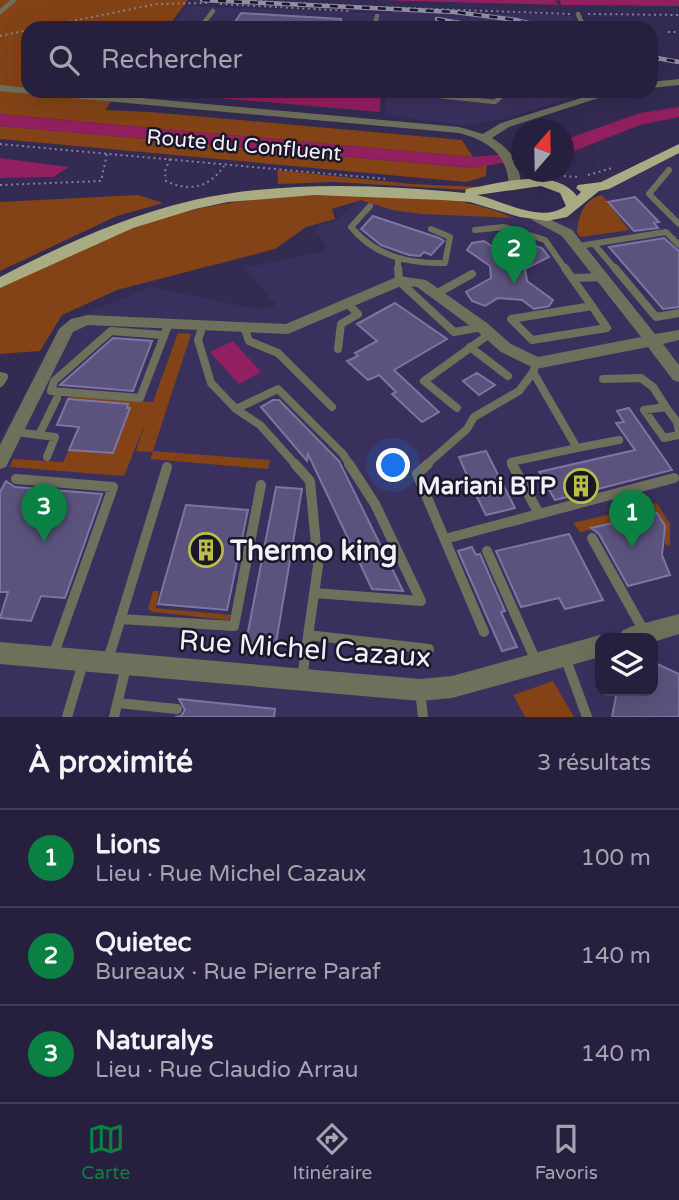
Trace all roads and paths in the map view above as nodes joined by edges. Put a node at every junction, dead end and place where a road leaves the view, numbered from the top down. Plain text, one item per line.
1 (14, 0) edge
2 (238, 0) edge
3 (213, 11) dead end
4 (350, 11) dead end
5 (0, 12) edge
6 (578, 14) junction
7 (679, 15) edge
8 (377, 16) dead end
9 (72, 21) edge
10 (205, 21) edge
11 (376, 21) edge
12 (581, 21) edge
13 (21, 32) edge
14 (667, 32) dead end
15 (679, 32) edge
16 (0, 36) edge
17 (679, 82) edge
18 (658, 84) edge
19 (0, 88) edge
20 (21, 90) edge
21 (146, 98) edge
22 (458, 98) edge
23 (500, 98) edge
24 (592, 98) edge
25 (485, 137) junction
26 (0, 144) edge
27 (679, 148) edge
28 (107, 154) junction
29 (170, 159) junction
30 (511, 162) edge
31 (623, 163) dead end
32 (224, 164) junction
33 (669, 170) dead end
34 (574, 178) edge
35 (389, 179) dead end
36 (513, 182) edge
37 (542, 182) edge
38 (558, 182) edge
39 (562, 182) edge
40 (0, 185) edge
41 (513, 187) junction
42 (594, 188) junction
43 (370, 206) dead end
44 (570, 209) junction
45 (520, 211) junction
46 (537, 217) junction
47 (679, 224) edge
48 (431, 229) dead end
49 (475, 230) dead end
50 (567, 233) junction
51 (587, 245) junction
52 (679, 245) edge
53 (398, 259) junction
54 (472, 274) dead end
55 (0, 276) edge
56 (604, 277) junction
57 (572, 278) junction
58 (399, 281) junction
59 (0, 282) edge
60 (436, 294) junction
61 (347, 303) junction
62 (592, 306) junction
63 (679, 313) edge
64 (203, 325) junction
65 (244, 327) junction
66 (167, 329) junction
67 (485, 330) junction
68 (679, 335) edge
69 (652, 340) junction
70 (470, 347) junction
71 (338, 349) dead end
72 (535, 367) junction
73 (677, 369) edge
74 (0, 376) edge
75 (508, 376) dead end
76 (603, 379) dead end
77 (0, 383) edge
78 (57, 398) dead end
79 (332, 407) dead end
80 (666, 407) junction
81 (457, 408) dead end
82 (236, 409) junction
83 (679, 427) edge
84 (16, 432) junction
85 (39, 435) junction
86 (619, 440) dead end
87 (577, 448) junction
88 (47, 457) dead end
89 (0, 462) edge
90 (167, 467) dead end
91 (674, 478) dead end
92 (16, 479) dead end
93 (261, 485) dead end
94 (538, 512) junction
95 (592, 538) dead end
96 (445, 539) junction
97 (487, 551) dead end
98 (314, 593) junction
99 (120, 620) junction
100 (679, 624) edge
101 (484, 632) dead end
102 (637, 633) edge
103 (648, 633) edge
104 (308, 635) junction
105 (595, 647) edge
106 (429, 649) dead end
107 (0, 653) edge
108 (564, 655) junction
109 (52, 658) junction
110 (84, 660) junction
111 (117, 663) junction
112 (537, 663) junction
113 (301, 680) junction
114 (420, 691) junction
115 (118, 703) junction
116 (177, 709) dead end
117 (67, 717) edge
118 (114, 717) edge
119 (423, 717) edge
120 (587, 717) edge

1 - 5 lane
2 - 6 path
3 - 10 lane
4 - 9 path
6 - 7 path
6 - 12 lane
8 - 11 lane
13 - 16 path
14 - 15 path
17 - 18 street
19 - 20 street
21 - 25 street
22 - 23 lane
24 - 25 street
25 - 30 street
26 - 28 path, Route du Confluent
27 - 42 main road
28 - 29 path, Route du Confluent
28 - 40 path
29 - 32 path, Route du Confluent
29 - 32 path
31 - 34 path
32 - 35 path, Route du Confluent
33 - 47 lane
36 - 41 street
37 - 41 main road
38 - 44 main road
39 - 42 main road
41 - 45 main road
41 - 55 main road
42 - 44 main road
43 - 53 lane
44 - 46 main road
44 - 50 street
45 - 46 main road
45 - 59 main road
46 - 50 street
48 - 53 lane
49 - 57 lane
50 - 51 street
51 - 52 lane
51 - 56 street
51 - 63 lane
53 - 58 lane
54 - 60 lane
56 - 57 lane
56 - 69 street
57 - 62 lane
58 - 60 street
58 - 61 street
58 - 67 lane
60 - 67 street
61 - 65 street
61 - 71 lane
62 - 62 lane
64 - 65 street
64 - 66 street
64 - 82 lane
65 - 79 lane
66 - 66 lane
66 - 84 street
67 - 70 lane
67 - 72 street
68 - 69 street
69 - 72 street
69 - 73 street
70 - 75 lane
70 - 81 lane
72 - 87 lane
72 - 96 lane
74 - 77 lane
76 - 80 lane
78 - 85 lane
80 - 83 lane
80 - 83 lane
82 - 98 lane
82 - 98 lane
84 - 85 lane
84 - 89 street
85 - 88 lane
86 - 87 lane
87 - 94 lane
90 - 99 lane
91 - 94 lane
92 - 109 lane
93 - 99 lane
94 - 96 lane
95 - 102 lane
96 - 101 lane
97 - 112 lane
98 - 104 lane
99 - 111 lane
100 - 103 street
104 - 106 lane
104 - 113 lane
105 - 108 street, Rue Michel Cazaux
107 - 109 street, Rue Michel Cazaux
108 - 112 street, Rue Michel Cazaux
108 - 120 lane
109 - 110 street, Rue Michel Cazaux
110 - 111 street, Rue Michel Cazaux
110 - 117 lane
111 - 113 street, Rue Michel Cazaux
111 - 115 lane
112 - 114 street, Rue Michel Cazaux
113 - 114 street, Rue Michel Cazaux
114 - 119 lane
115 - 116 lane
115 - 118 lane

